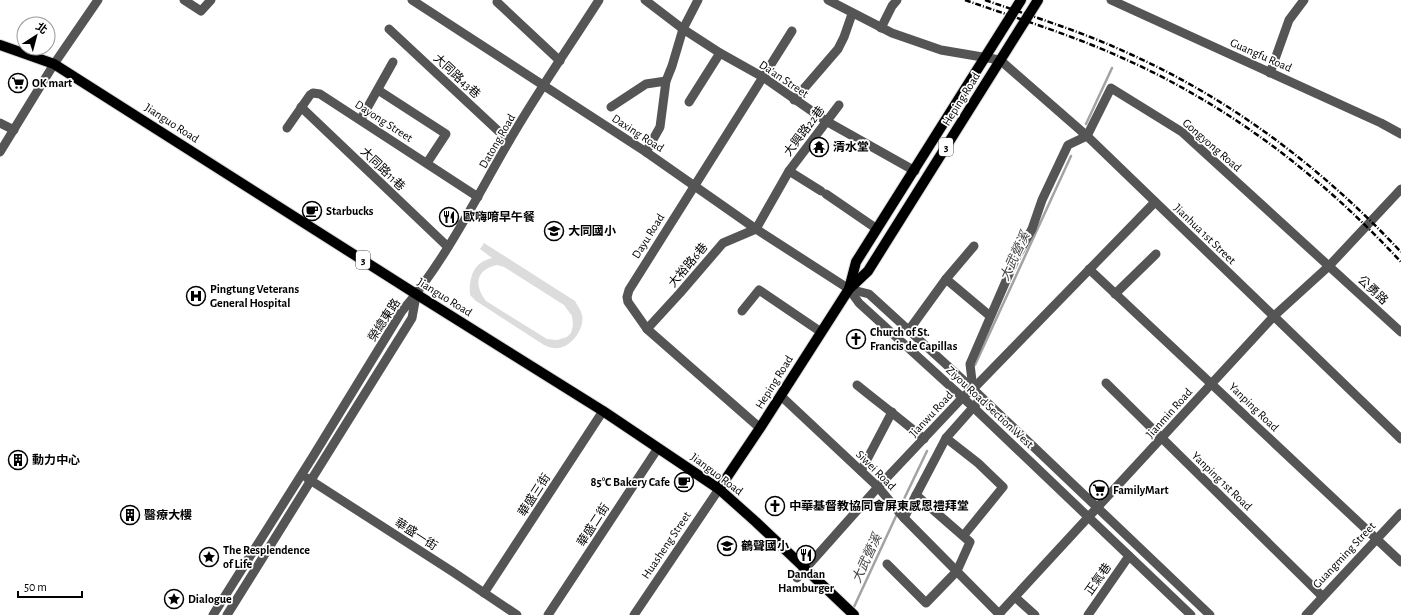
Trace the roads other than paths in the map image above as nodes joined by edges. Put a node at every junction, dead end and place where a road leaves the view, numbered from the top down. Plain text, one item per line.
1 (98, 0) edge
2 (184, 0) edge
3 (211, 0) edge
4 (412, 0) edge
5 (599, 0) edge
6 (645, 0) edge
7 (698, 0) edge
8 (828, 0) edge
9 (897, 0) edge
10 (1021, 0) edge
11 (1038, 0) edge
12 (1111, 0) edge
13 (1304, 0) edge
14 (497, 2) dead end
15 (1126, 3) edge
16 (852, 14) junction
17 (389, 28) dead end
18 (881, 28) junction
19 (683, 29) junction
20 (792, 31) dead end
21 (0, 45) edge
22 (720, 53) junction
23 (986, 57) junction
24 (1000, 60) junction
25 (560, 61) junction
26 (394, 62) dead end
27 (54, 64) junction
28 (1270, 73) junction
29 (763, 77) junction
30 (666, 81) junction
31 (543, 86) junction
32 (378, 90) junction
33 (794, 100) junction
34 (689, 102) dead end
35 (839, 105) dead end
36 (611, 107) dead end
37 (301, 108) junction
38 (361, 119) junction
39 (826, 121) junction
40 (0, 122) edge
41 (287, 128) dead end
42 (14, 130) junction
43 (1401, 134) edge
44 (1087, 136) junction
45 (509, 141) junction
46 (0, 152) edge
47 (646, 152) junction
48 (427, 163) junction
49 (915, 170) junction
50 (789, 171) junction
51 (694, 186) junction
52 (1401, 189) edge
53 (478, 196) junction
54 (1155, 202) junction
55 (756, 229) junction
56 (878, 229) junction
57 (974, 246) dead end
58 (448, 247) junction
59 (1156, 254) dead end
60 (1329, 266) junction
61 (1089, 269) junction
62 (946, 279) junction
63 (849, 289) junction
64 (416, 294) junction
65 (1116, 294) junction
66 (742, 311) dead end
67 (990, 316) junction
68 (1274, 316) junction
69 (647, 329) junction
70 (909, 330) junction
71 (821, 332) junction
72 (1401, 332) edge
73 (1106, 383) dead end
74 (1212, 384) junction
75 (857, 385) dead end
76 (973, 389) junction
77 (781, 396) junction
78 (963, 398) junction
79 (982, 398) junction
80 (345, 405) junction
81 (973, 407) junction
82 (354, 411) junction
83 (603, 411) junction
84 (892, 412) junction
85 (760, 428) junction
86 (946, 438) junction
87 (924, 439) junction
88 (1162, 439) junction
89 (1401, 439) edge
90 (658, 448) junction
91 (861, 471) junction
92 (302, 475) junction
93 (311, 481) junction
94 (878, 487) junction
95 (719, 489) junction
96 (916, 495) junction
97 (1097, 507) junction
98 (900, 513) junction
99 (1401, 513) edge
100 (1088, 517) junction
101 (269, 527) junction
102 (278, 533) junction
103 (964, 536) junction
104 (1376, 539) junction
105 (1129, 556) junction
106 (1401, 562) edge
107 (887, 564) dead end
108 (805, 568) junction
109 (957, 571) junction
110 (797, 578) dead end
111 (484, 592) junction
112 (1015, 596) junction
113 (1322, 596) junction
114 (851, 613) edge
115 (213, 615) edge
116 (227, 615) edge
117 (517, 615) edge
118 (548, 615) edge
119 (634, 615) edge
120 (999, 615) edge
121 (1034, 615) edge
122 (1088, 615) edge
123 (1190, 615) edge
124 (1210, 615) edge
125 (1306, 615) edge

1 - 27 street
2 - 3 street
4 - 31 street, Daxing Road
5 - 25 street, Datong Road
6 - 19 street, Da'an Street
7 - 19 street
8 - 16 street, Jianhua 1st Street
9 - 18 street
10 - 23 main road, Heping Road / 3
11 - 24 main road, Heping Road / 3
12 - 15 street, Guangfu Road
13 - 28 street
14 - 25 street
15 - 28 street, Guangfu Road
16 - 18 street, Jianhua 1st Street
16 - 33 street
17 - 45 street, 大同路43巷
18 - 23 street, Jianhua 1st Street
19 - 22 street, Da'an Street
19 - 30 street
20 - 29 street, Dayu Road
21 - 27 main road, Jianguo Road / 3
22 - 29 street, Da'an Street
22 - 34 street
23 - 24 street, Jianhua 1st Street
23 - 49 main road, Heping Road / 3
24 - 44 street, Jianhua 1st Street
24 - 63 main road, Heping Road / 3
25 - 31 street, Datong Road
26 - 32 street
27 - 42 street
27 - 64 main road, Jianguo Road / 3
28 - 43 street, Guangfu Road
29 - 33 street, Da'an Street
29 - 51 street, Dayu Road
30 - 36 street
30 - 47 street
31 - 45 street, Datong Road
31 - 47 street, Daxing Road
32 - 38 street
32 - 48 street
33 - 39 street, Da'an Street
35 - 39 street, 大興路22巷
37 - 38 street, Dayong Street
37 - 41 street, Dayong Street
37 - 58 street, 大同路11巷
38 - 48 street, Dayong Street
39 - 49 street, Da'an Street
39 - 50 street, 大興路22巷
40 - 42 street
42 - 46 street
44 - 54 street, Jianhua 1st Street
44 - 60 street, Gongyong Road
44 - 67 street
45 - 53 street, Datong Road
47 - 51 street, Daxing Road
48 - 53 street, Dayong Street
49 - 56 main road, Heping Road / 3
50 - 55 street, 大興路22巷
50 - 56 street, 大興路22巷
51 - 55 street, Daxing Road
51 - 69 street, Dayu Road
52 - 60 street, Jianmin Road
53 - 58 street, Datong Road
54 - 61 street, Jianwu Road
54 - 68 street, Jianhua 1st Street
55 - 63 street, Daxing Road
55 - 69 street, 大裕路6巷
56 - 63 main road, Heping Road / 3
57 - 62 street
58 - 64 street, Datong Road
59 - 65 street
60 - 68 street, Jianmin Road
60 - 72 street, 公勇路
61 - 65 street, Yanping Road
61 - 76 street, Jianwu Road
62 - 67 street
62 - 70 street
63 - 70 street, Ziyou Road Section West
63 - 71 main road, Heping Road / 3
63 - 78 street, Ziyou Road Section West
64 - 80 street, 榮總東路
64 - 82 street, 榮總東路
64 - 83 main road, Jianguo Road / 3
65 - 74 street, Yanping Road
66 - 71 street
67 - 76 street
68 - 74 street, Jianmin Road
68 - 89 street, Jianhua 1st Street
69 - 85 street, Dayu Road
70 - 76 street, Ziyou Road Section West
71 - 77 main road, Heping Road / 3
73 - 88 street, Yanping 1st Road
74 - 88 street, Jianmin Road
74 - 104 street, Yanping Road
75 - 84 street
76 - 78 street, Jianwu Road
76 - 79 street, Ziyou Road Section West
77 - 85 main road, Heping Road / 3
77 - 91 street, Siwei Road
78 - 81 street, Ziyou Road Section West
78 - 87 street, Jianwu Road
79 - 81 street
79 - 97 street, Ziyou Road Section West
80 - 82 street
80 - 92 street, 榮總東路
81 - 86 street
81 - 100 street, Ziyou Road Section West
82 - 93 street, 榮總東路
83 - 90 main road, Jianguo Road / 3
83 - 111 street, 華盛三街
84 - 87 street
84 - 91 street
85 - 95 main road, Heping Road / 3
86 - 96 street
86 - 103 street
87 - 94 street, Jianwu Road
88 - 97 street, Jianmin Road
88 - 113 street, Yanping 1st Road
90 - 95 main road, Jianguo Road / 3
90 - 118 street, 華盛二街
91 - 94 street, Siwei Road
92 - 93 street, 華盛一街
92 - 101 street, 榮總東路
93 - 102 street, 榮總東路
93 - 111 street, 華盛一街
94 - 98 street, Siwei Road
94 - 108 street, Jianwu Road
95 - 108 main road, Jianguo Road
95 - 119 street, Huasheng Street
96 - 98 street
96 - 103 street
97 - 100 street, Jianmin Road
97 - 124 street, Ziyou Road Section West
98 - 109 street, Siwei Road
99 - 104 street, Guangming Street
100 - 105 street, Ziyou Road Section West
100 - 112 street, Jianmin Road
101 - 102 street
101 - 115 street, 榮總東路
102 - 116 street, 榮總東路
103 - 109 street
104 - 106 street, Yanping Road
104 - 113 street, Guangming Street
105 - 122 street, 正氣巷
105 - 123 street, Ziyou Road Section West
107 - 109 street
108 - 110 street, Jianwu Road
108 - 114 main road, Jianguo Road
109 - 120 street, Siwei Road
111 - 117 street, 華盛一街
112 - 120 street, Jianmin Road
112 - 121 street
113 - 125 street, Guangming Street

